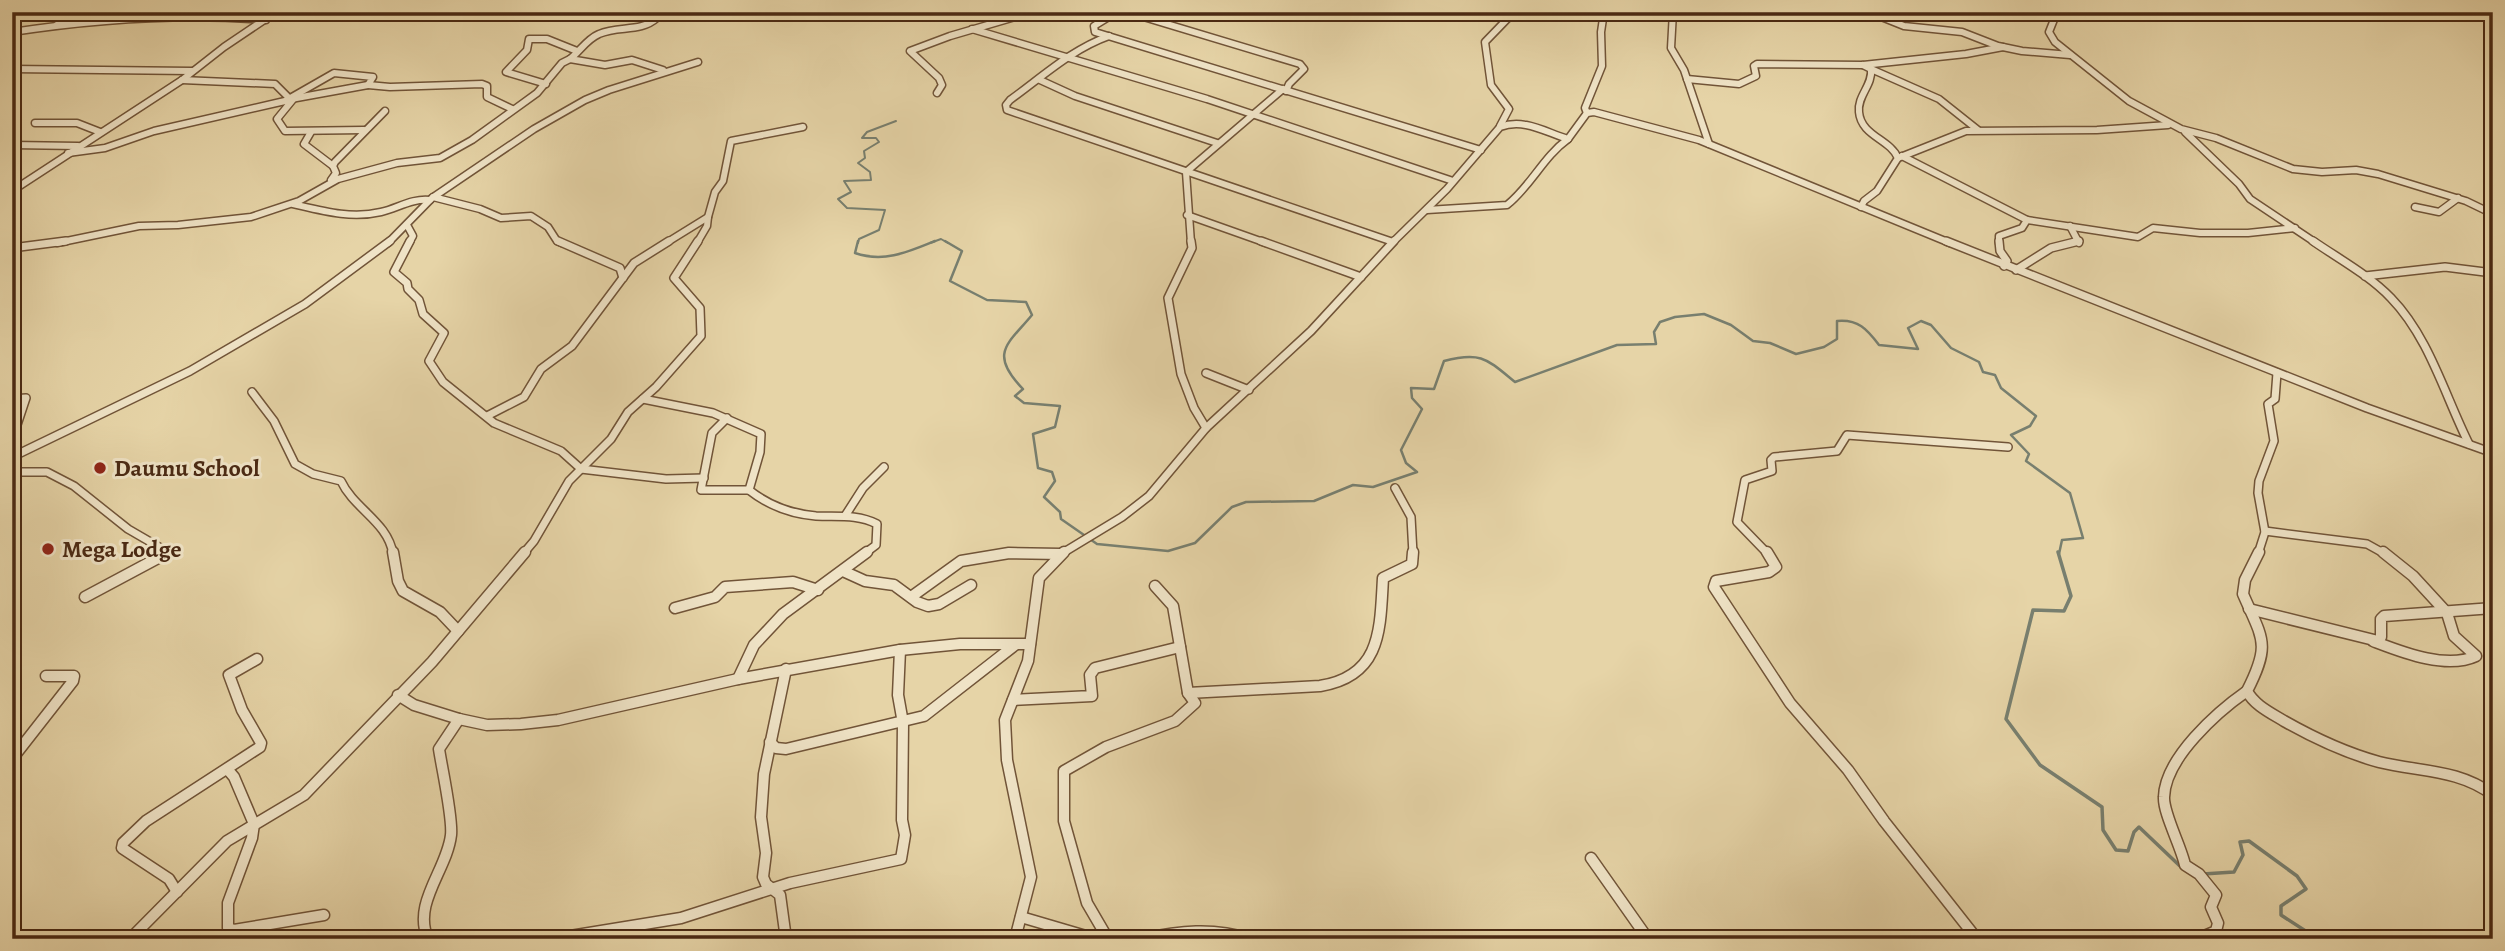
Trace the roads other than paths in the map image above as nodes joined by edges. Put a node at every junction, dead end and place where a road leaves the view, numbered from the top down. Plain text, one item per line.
1 (81, 12) edge
2 (276, 12) edge
3 (299, 12) edge
4 (655, 12) edge
5 (1032, 12) edge
6 (1117, 12) edge
7 (1127, 12) edge
8 (1514, 12) edge
9 (1604, 12) edge
10 (1673, 12) edge
11 (1869, 12) edge
12 (2057, 12) edge
13 (268, 19) junction
14 (54, 26) junction
15 (972, 29) junction
16 (12, 32) edge
17 (1109, 36) junction
18 (2003, 47) junction
19 (577, 51) junction
20 (2071, 55) junction
21 (570, 59) junction
22 (1068, 59) junction
23 (698, 62) dead end
24 (1863, 65) junction
25 (12, 69) edge
26 (1871, 69) junction
27 (663, 70) dead end
28 (192, 71) junction
29 (1687, 79) junction
30 (182, 80) junction
31 (1040, 80) junction
32 (546, 84) junction
33 (368, 85) junction
34 (1285, 90) junction
35 (937, 93) dead end
36 (292, 97) junction
37 (512, 109) junction
38 (385, 111) dead end
39 (1587, 113) junction
40 (1252, 115) junction
41 (35, 123) dead end
42 (2171, 125) junction
43 (803, 127) dead end
44 (1500, 127) junction
45 (2181, 129) junction
46 (364, 130) junction
47 (1978, 130) junction
48 (100, 132) junction
49 (311, 132) junction
50 (1568, 139) junction
51 (1217, 143) junction
52 (1709, 144) junction
53 (12, 145) edge
54 (78, 146) junction
55 (1481, 150) junction
56 (68, 153) junction
57 (1899, 156) junction
58 (333, 166) junction
59 (1186, 172) junction
60 (1453, 181) junction
61 (326, 184) junction
62 (12, 191) edge
63 (432, 198) junction
64 (2458, 198) junction
65 (291, 204) junction
66 (1861, 207) junction
67 (2415, 207) dead end
68 (1426, 210) junction
69 (2493, 214) edge
70 (1187, 215) junction
71 (708, 217) junction
72 (2028, 220) junction
73 (407, 225) junction
74 (2070, 226) junction
75 (2297, 229) junction
76 (1393, 242) junction
77 (12, 248) edge
78 (2004, 266) junction
79 (2016, 270) junction
80 (2493, 273) edge
81 (2365, 276) junction
82 (1361, 277) junction
83 (623, 278) junction
84 (1206, 373) dead end
85 (2277, 373) junction
86 (1249, 390) junction
87 (253, 392) dead end
88 (12, 399) edge
89 (643, 399) junction
90 (487, 416) junction
91 (727, 418) junction
92 (1206, 428) junction
93 (12, 440) edge
94 (2469, 444) junction
95 (2008, 447) dead end
96 (2493, 453) edge
97 (12, 457) edge
98 (12, 467) edge
99 (884, 467) dead end
100 (581, 469) junction
101 (704, 478) junction
102 (1395, 488) dead end
103 (749, 490) junction
104 (845, 516) junction
105 (2265, 531) junction
106 (1061, 554) junction
107 (844, 571) junction
108 (971, 585) dead end
109 (1155, 586) dead end
110 (818, 590) junction
111 (86, 597) dead end
112 (911, 597) junction
113 (675, 608) dead end
114 (2493, 608) edge
115 (2249, 609) junction
116 (2447, 613) junction
117 (458, 631) junction
118 (2373, 641) junction
119 (1030, 644) junction
120 (1015, 645) junction
121 (1180, 647) junction
122 (900, 650) junction
123 (257, 659) dead end
124 (786, 669) junction
125 (46, 676) dead end
126 (738, 678) junction
127 (2247, 691) junction
128 (1188, 693) junction
129 (398, 695) junction
130 (1013, 700) junction
131 (414, 705) junction
132 (389, 707) junction
133 (459, 719) junction
134 (903, 723) junction
135 (770, 742) junction
136 (12, 759) edge
137 (228, 770) junction
138 (2493, 795) edge
139 (254, 824) junction
140 (1591, 858) dead end
141 (177, 892) junction
142 (775, 892) junction
143 (324, 915) dead end
144 (1021, 917) junction
145 (130, 939) edge
146 (428, 939) edge
147 (552, 939) edge
148 (786, 939) edge
149 (1014, 939) edge
150 (1096, 939) edge
151 (1108, 939) edge
152 (1142, 939) edge
153 (1250, 939) edge
154 (1648, 939) edge
155 (1977, 939) edge
156 (2197, 939) edge

1 - 14 street
2 - 13 street
3 - 13 street
4 - 19 street
5 - 15 street
6 - 17 street
7 - 34 street
8 - 44 street
9 - 39 street
10 - 29 street
11 - 18 street
12 - 20 street
13 - 14 street
13 - 28 street
14 - 16 street
15 - 22 street
15 - 35 street
17 - 22 street
17 - 34 street
18 - 20 street
18 - 24 street
19 - 21 street
19 - 32 street
20 - 42 street
21 - 27 street
21 - 32 street
22 - 31 street
22 - 40 street
23 - 63 street
24 - 26 street
24 - 29 street
25 - 28 street
26 - 47 street
26 - 57 street
28 - 30 street
29 - 52 street
30 - 36 street
30 - 48 street
31 - 51 street
31 - 59 street
32 - 37 street
33 - 36 street
33 - 36 street
33 - 37 street
34 - 40 street
34 - 55 street
36 - 49 street
36 - 56 street
37 - 61 street
38 - 46 street
39 - 50 street
39 - 52 street
40 - 51 street
40 - 60 street
41 - 48 street
42 - 45 street
42 - 47 street
43 - 71 street
44 - 50 street
44 - 55 street
45 - 64 street
45 - 75 street
46 - 49 street
46 - 58 street
47 - 57 street
48 - 54 street
49 - 58 street
50 - 68 street
51 - 59 street
52 - 66 street
53 - 54 street
54 - 56 street
55 - 60 street
56 - 62 street
57 - 66 street
57 - 72 street
58 - 61 street
59 - 70 street
59 - 76 street
60 - 68 street
61 - 65 street
63 - 65 street
63 - 73 street
63 - 83 street
64 - 67 street
64 - 69 street
65 - 77 street
66 - 78 street
68 - 76 street
70 - 82 street
70 - 92 street
71 - 83 street
71 - 89 street
72 - 74 street
72 - 78 street
73 - 90 street
73 - 97 street
74 - 75 street
74 - 79 street
75 - 81 street
76 - 82 street
78 - 79 street
79 - 85 street
80 - 81 street
81 - 94 street
82 - 86 street
83 - 90 street
84 - 86 street
85 - 94 street
85 - 105 street
86 - 92 street
87 - 117 street
88 - 93 street
89 - 91 street
89 - 100 street
90 - 100 street
91 - 101 street
91 - 103 street
92 - 106 street
94 - 96 street
95 - 155 street
98 - 111 street
99 - 104 street
100 - 101 street
100 - 117 street
101 - 103 street
102 - 128 street
103 - 104 street
104 - 107 street
105 - 115 street
105 - 116 street
106 - 112 street
106 - 119 street
107 - 110 street
107 - 112 street
108 - 112 street
109 - 121 street
110 - 113 street
110 - 126 street
114 - 116 street
115 - 118 street
115 - 127 street
116 - 118 street
116 - 118 street
117 - 129 street
119 - 120 street
119 - 130 street
120 - 122 street
120 - 134 street
121 - 128 street
121 - 130 street
122 - 124 street
122 - 134 street
123 - 137 street
124 - 126 street
124 - 135 street
125 - 136 street
126 - 133 street
127 - 138 street
127 - 156 street
128 - 151 street
129 - 131 street
129 - 132 street
130 - 144 street
131 - 132 street
131 - 133 street
132 - 139 street
133 - 146 street
134 - 135 street
134 - 142 street
135 - 142 street
137 - 139 street
137 - 141 street
139 - 141 street
139 - 143 street
140 - 154 street
141 - 145 street
142 - 147 street
142 - 148 street
144 - 149 street
144 - 150 street
152 - 153 street

